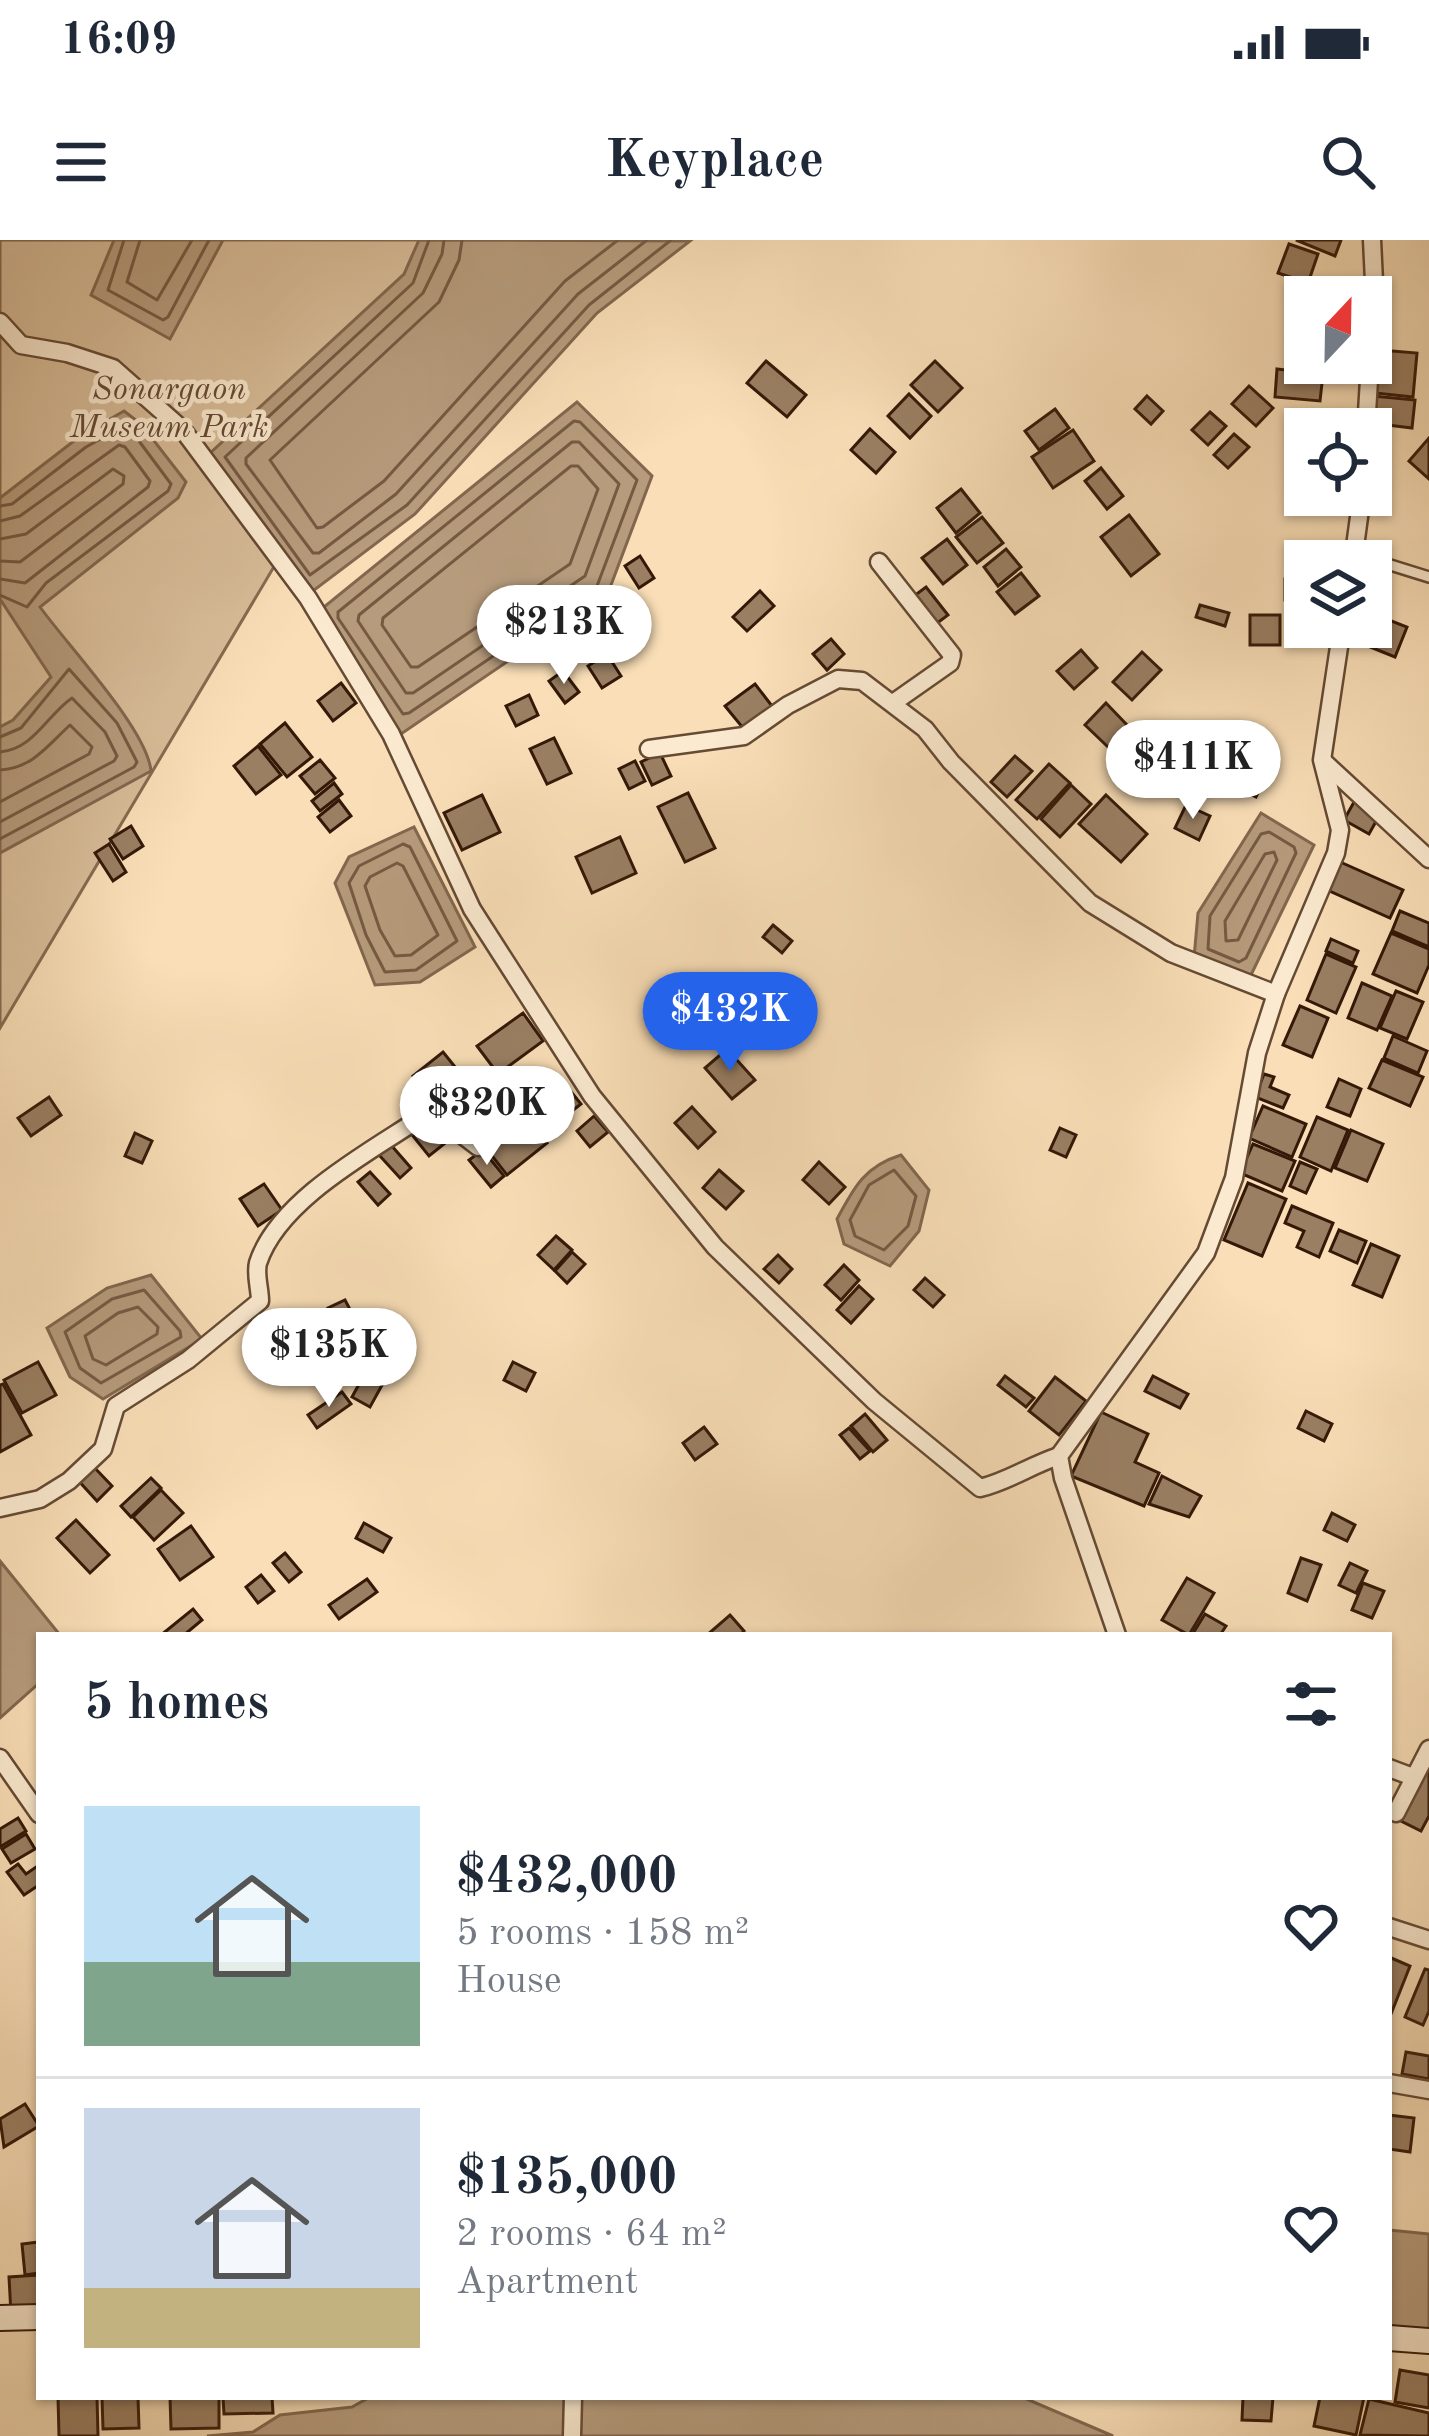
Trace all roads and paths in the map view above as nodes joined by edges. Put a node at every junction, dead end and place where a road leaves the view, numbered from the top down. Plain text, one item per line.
1 (1372, 240) edge
2 (1374, 276) edge
3 (0, 322) edge
4 (879, 562) dead end
5 (1392, 567) edge
6 (1429, 577) edge
7 (1339, 648) edge
8 (893, 703) junction
9 (650, 749) dead end
10 (1322, 760) junction
11 (1429, 859) edge
12 (1276, 994) junction
13 (478, 1147) dead end
14 (1059, 1456) junction
15 (0, 1508) edge
16 (1116, 1632) edge
17 (1429, 1749) edge
18 (0, 1758) edge
19 (1392, 1769) edge
20 (1413, 1778) junction
21 (36, 1810) edge
22 (1396, 1813) dead end
23 (1392, 1928) edge
24 (1429, 1940) edge
25 (1392, 2084) edge
26 (1429, 2090) edge
27 (36, 2317) edge
28 (0, 2318) edge
29 (1392, 2338) edge
30 (1429, 2341) edge
31 (573, 2400) edge
32 (572, 2436) edge

1 - 2 street
3 - 14 street
4 - 8 street
5 - 6 lane
7 - 10 street
8 - 9 street
8 - 12 street
10 - 11 street
10 - 12 street
12 - 14 street
13 - 15 street
14 - 16 street
17 - 20 street
18 - 21 street
19 - 20 street
20 - 22 street
23 - 24 street
25 - 26 street
27 - 28 main road
29 - 30 main road
31 - 32 street

